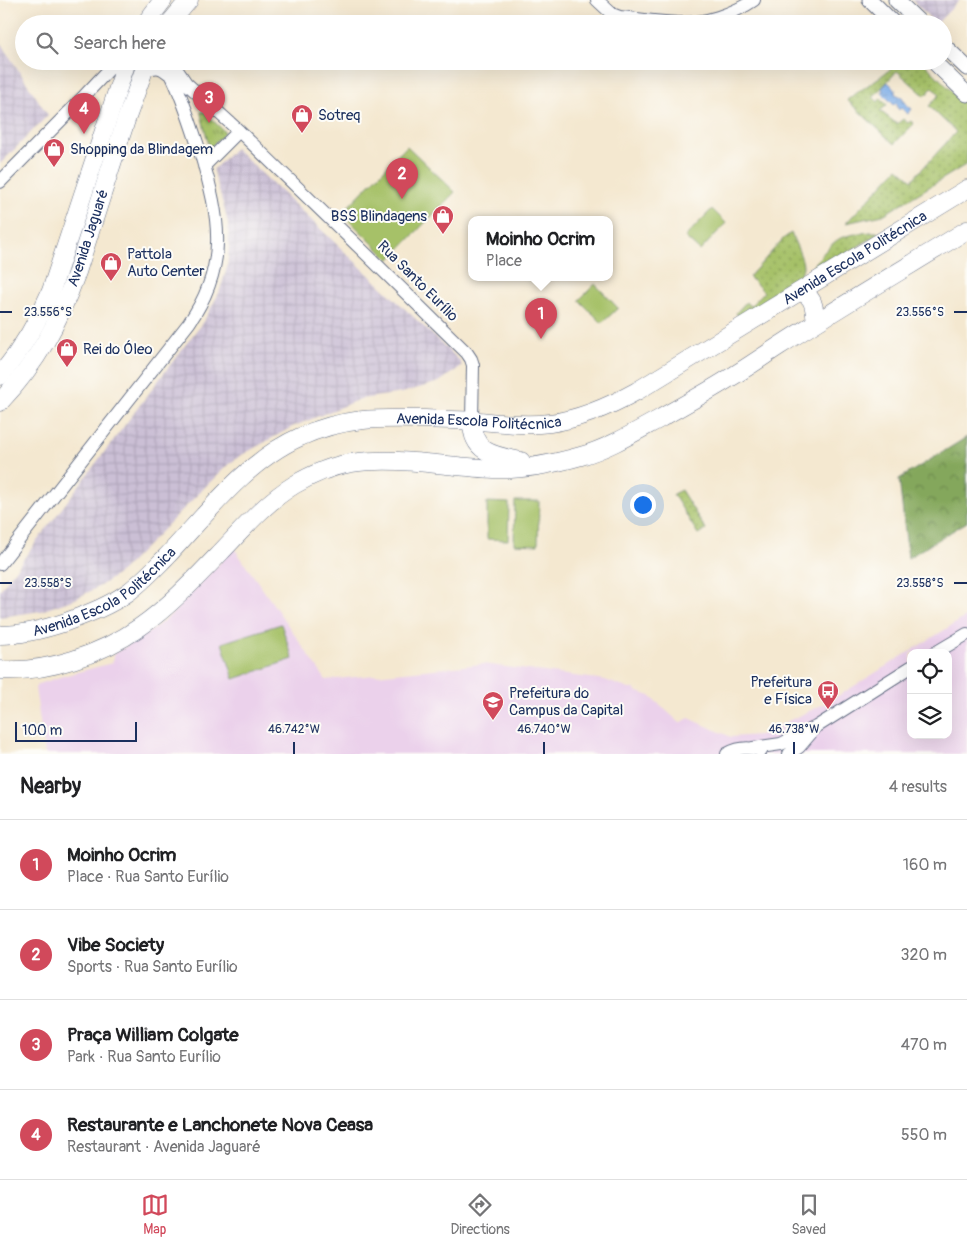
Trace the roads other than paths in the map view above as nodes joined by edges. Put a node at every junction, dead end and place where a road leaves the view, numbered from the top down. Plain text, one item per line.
1 (189, 0) edge
2 (597, 0) edge
3 (754, 0) edge
4 (896, 0) edge
5 (876, 2) edge
6 (176, 15) edge
7 (616, 15) edge
8 (722, 15) edge
9 (887, 15) edge
10 (912, 15) edge
11 (952, 54) edge
12 (967, 68) edge
13 (109, 70) edge
14 (124, 70) edge
15 (145, 70) edge
16 (165, 70) edge
17 (177, 70) edge
18 (942, 70) edge
19 (172, 76) junction
20 (186, 83) junction
21 (91, 89) junction
22 (967, 94) edge
23 (115, 97) junction
24 (202, 98) junction
25 (190, 120) junction
26 (239, 131) junction
27 (204, 166) junction
28 (0, 182) edge
29 (967, 189) edge
30 (967, 230) edge
31 (799, 292) junction
32 (816, 322) junction
33 (0, 376) edge
34 (0, 402) edge
35 (472, 420) junction
36 (552, 464) junction
37 (0, 564) edge
38 (967, 634) edge
39 (0, 635) edge
40 (942, 649) edge
41 (0, 670) edge
42 (907, 670) edge
43 (816, 727) junction
44 (759, 751) edge
45 (726, 754) edge
46 (789, 754) edge

1 - 6 highway
2 - 7 street
3 - 8 street
4 - 10 main road
5 - 9 main road
11 - 12 main road
13 - 21 street
14 - 23 highway, Avenida Jaguaré
15 - 34 highway, Avenida Jaguaré
16 - 19 street, Rua Santo Eurílio
17 - 20 street, Rua Santo Eurílio
18 - 22 main road
19 - 20 street, Rua Santo Eurílio
19 - 25 street
20 - 24 street, Rua Santo Eurílio
21 - 23 street
21 - 28 street
23 - 33 highway, Avenida Jaguaré
24 - 25 street
24 - 26 street, Rua Santo Eurílio
25 - 27 street
26 - 27 street
26 - 35 street, Rua Santo Eurílio
27 - 37 street
29 - 31 highway, Avenida Escola Politécnica
30 - 32 highway
31 - 32 highway
31 - 35 highway, Avenida Escola Politécnica
32 - 36 highway
35 - 36 highway
35 - 39 highway, Avenida Escola Politécnica
36 - 41 highway
38 - 40 street
42 - 43 street
43 - 44 street
43 - 46 street
44 - 45 street

